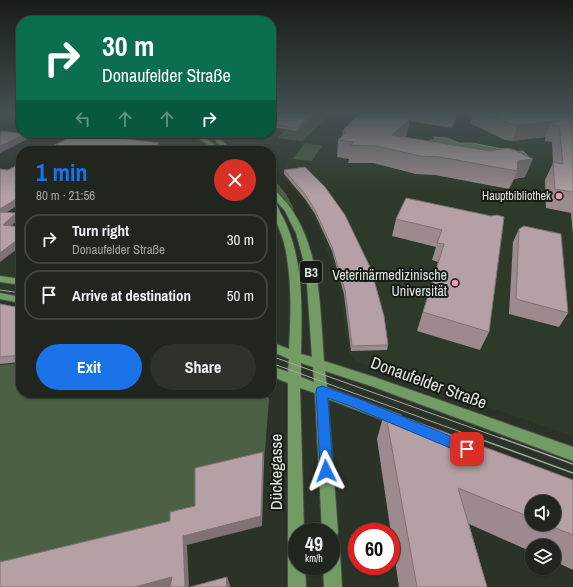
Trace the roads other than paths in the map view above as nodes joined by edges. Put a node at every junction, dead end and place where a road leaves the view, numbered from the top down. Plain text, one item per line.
1 (205, 140) edge
2 (216, 140) edge
3 (214, 146) edge
4 (225, 146) edge
5 (276, 196) edge
6 (276, 209) edge
7 (0, 278) edge
8 (16, 281) edge
9 (0, 296) edge
10 (16, 299) edge
11 (276, 348) edge
12 (296, 357) junction
13 (319, 365) junction
14 (276, 373) edge
15 (295, 381) junction
16 (322, 391) junction
17 (410, 425) edge
18 (573, 454) edge
19 (329, 523) edge
20 (332, 575) edge
21 (297, 587) edge
22 (333, 587) edge

1 - 3 main road
2 - 4 main road
5 - 13 main road, B3
6 - 12 main road, B3
7 - 8 main road
9 - 10 main road
11 - 12 main road, Donaufelder Straße
12 - 13 main road, Donaufelder Straße
12 - 15 main road, Dückegasse / B3
13 - 16 main road, B3
13 - 18 main road, Donaufelder Straße
14 - 15 main road
15 - 16 main road
15 - 21 main road, Dückegasse / B3
16 - 17 main road
16 - 19 main road, B3
20 - 22 main road

